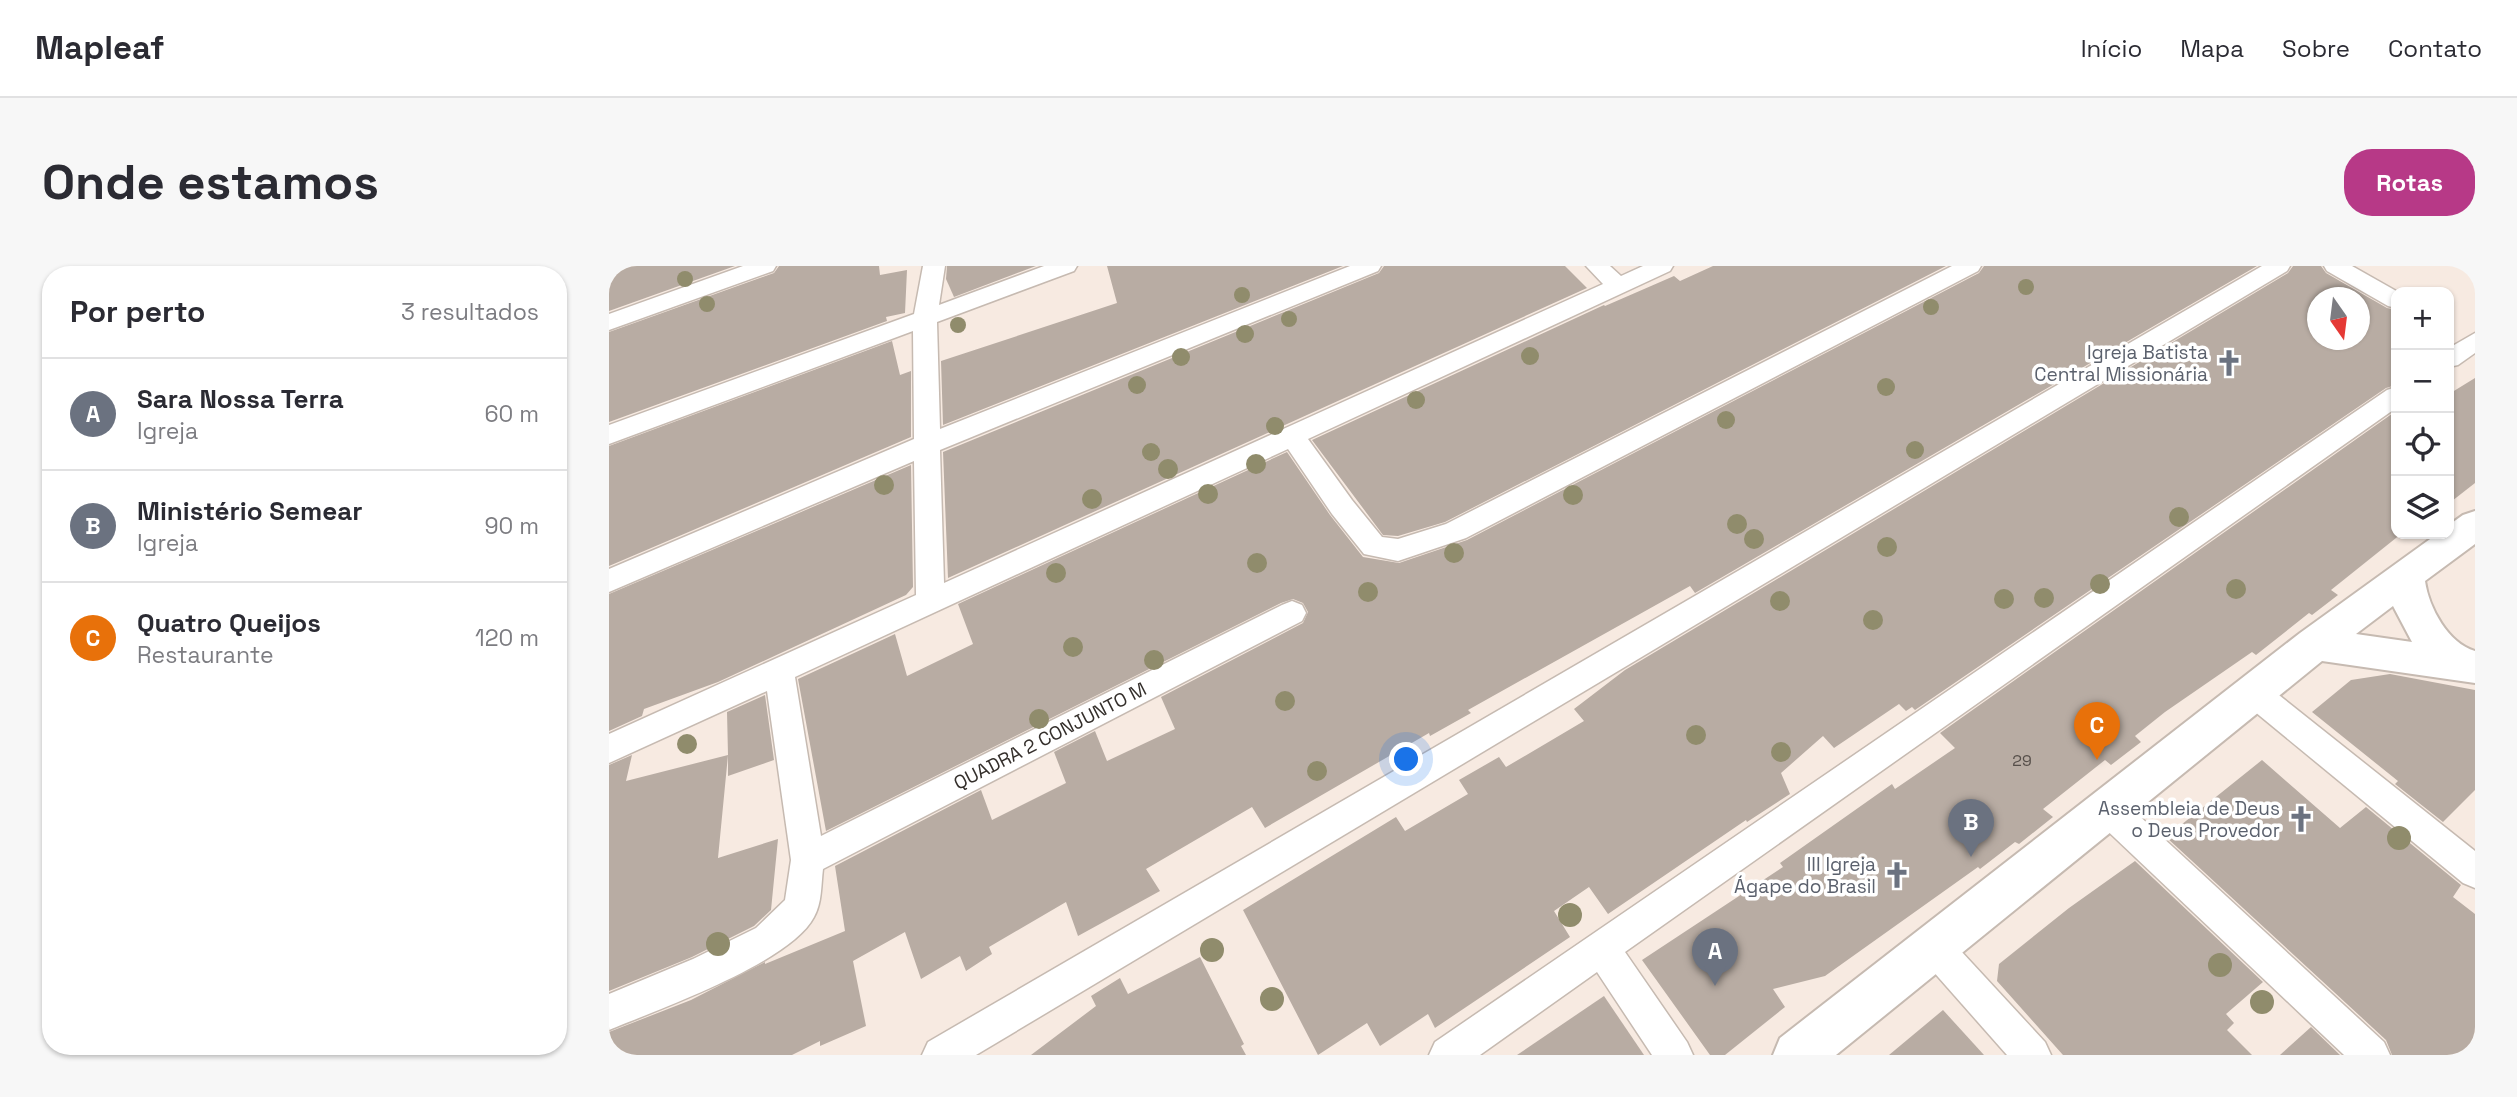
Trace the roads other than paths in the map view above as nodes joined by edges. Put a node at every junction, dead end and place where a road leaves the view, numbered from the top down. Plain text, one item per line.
1 (765, 266) edge
2 (934, 266) edge
3 (1066, 266) edge
4 (1370, 266) edge
5 (1597, 266) edge
6 (1662, 266) edge
7 (1970, 266) edge
8 (2279, 266) edge
9 (2335, 266) edge
10 (1618, 286) junction
11 (2391, 298) edge
12 (925, 317) junction
13 (609, 322) edge
14 (2454, 333) edge
15 (2473, 342) edge
16 (2454, 355) edge
17 (2391, 399) edge
18 (1291, 434) junction
19 (609, 435) edge
20 (926, 445) junction
21 (2475, 525) edge
22 (2406, 575) junction
23 (609, 581) edge
24 (930, 602) junction
25 (1292, 613) dead end
26 (2313, 643) junction
27 (2468, 666) edge
28 (779, 669) junction
29 (2254, 693) junction
30 (609, 749) edge
31 (2109, 810) junction
32 (808, 860) junction
33 (2475, 872) edge
34 (1602, 949) junction
35 (1935, 949) junction
36 (609, 1012) edge
37 (941, 1055) edge
38 (1448, 1055) edge
39 (1674, 1055) edge
40 (1797, 1055) edge
41 (2032, 1055) edge
42 (2371, 1055) edge

1 - 13 street
2 - 12 street
3 - 12 street
4 - 20 street
5 - 10 street
6 - 10 street
7 - 18 street
8 - 37 street
9 - 11 street
10 - 18 street
12 - 19 street
12 - 20 street
14 - 15 street
15 - 16 street
17 - 34 street
18 - 24 street
20 - 23 street
20 - 24 street
21 - 22 street
22 - 26 street
22 - 27 street
24 - 28 street
25 - 32 street, QUADRA 2 CONJUNTO M
26 - 27 street
26 - 29 street
28 - 30 street
28 - 32 street
29 - 31 street
29 - 33 street
31 - 35 street
31 - 42 street
32 - 36 street
34 - 38 street
34 - 39 street
35 - 40 street
35 - 41 street

